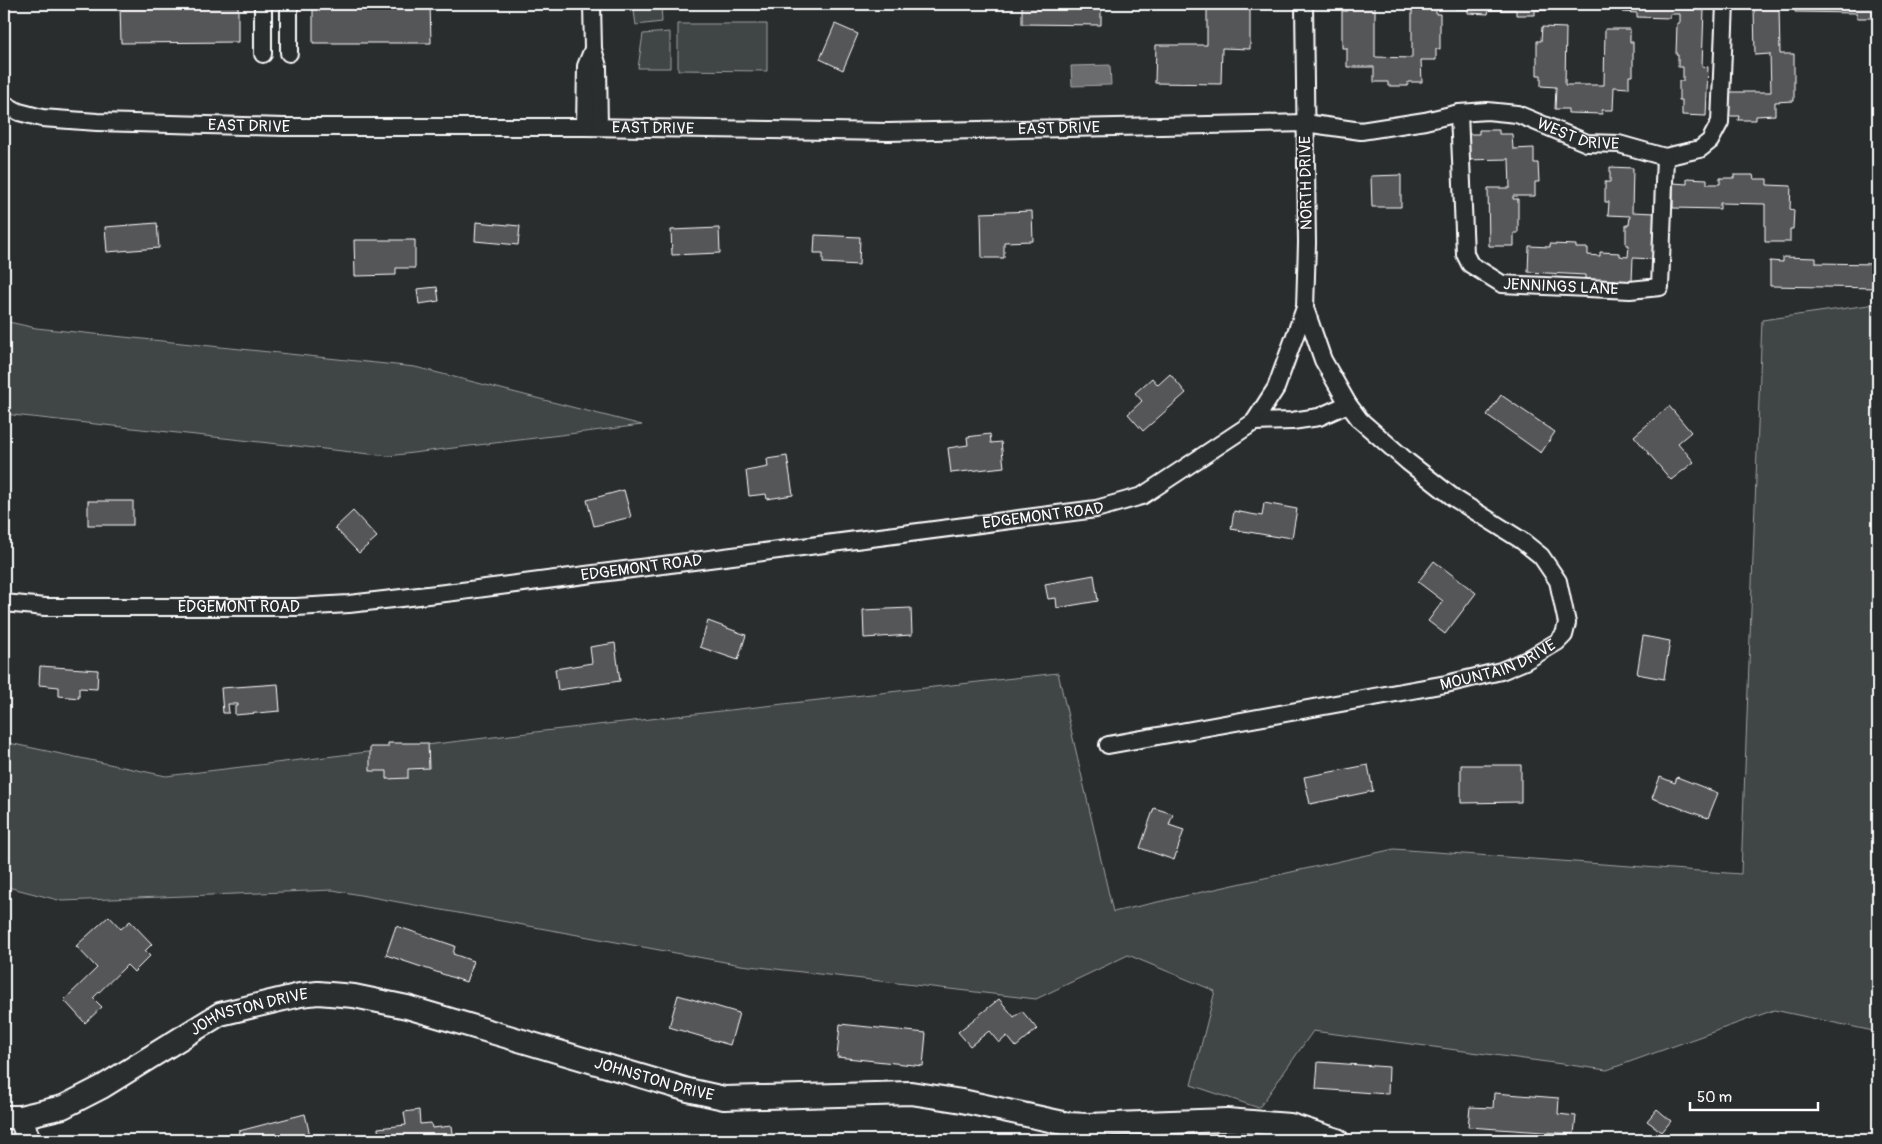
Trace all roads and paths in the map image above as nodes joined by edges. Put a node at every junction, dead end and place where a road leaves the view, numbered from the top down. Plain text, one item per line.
1 (263, 4) edge
2 (289, 4) edge
3 (592, 4) edge
4 (1304, 4) edge
5 (1725, 4) edge
6 (289, 53) dead end
7 (263, 54) dead end
8 (4, 104) edge
9 (1459, 113) junction
10 (1305, 123) junction
11 (592, 127) junction
12 (1666, 157) junction
13 (1305, 308) junction
14 (1323, 360) joint
15 (1348, 404) junction
16 (1254, 422) junction
17 (4, 603) edge
18 (1108, 745) dead end
19 (12, 1117) edge
20 (29, 1140) edge
21 (1337, 1140) edge

1 - 7 street
2 - 6 street
3 - 11 street
4 - 10 street, NORTH DRIVE
5 - 12 street, WEST DRIVE
8 - 11 street, EAST DRIVE
9 - 10 street, WEST DRIVE
9 - 12 street, WEST DRIVE
9 - 12 street, JENNINGS LANE
10 - 11 street, EAST DRIVE
10 - 13 street, NORTH DRIVE
13 - 14 street, NORTH DRIVE
13 - 16 street, EDGEMONT ROAD
14 - 15 street, MOUNTAIN DRIVE
15 - 16 street
15 - 18 street, MOUNTAIN DRIVE
16 - 17 street, EDGEMONT ROAD
19 - 20 street
19 - 21 street, JOHNSTON DRIVE

